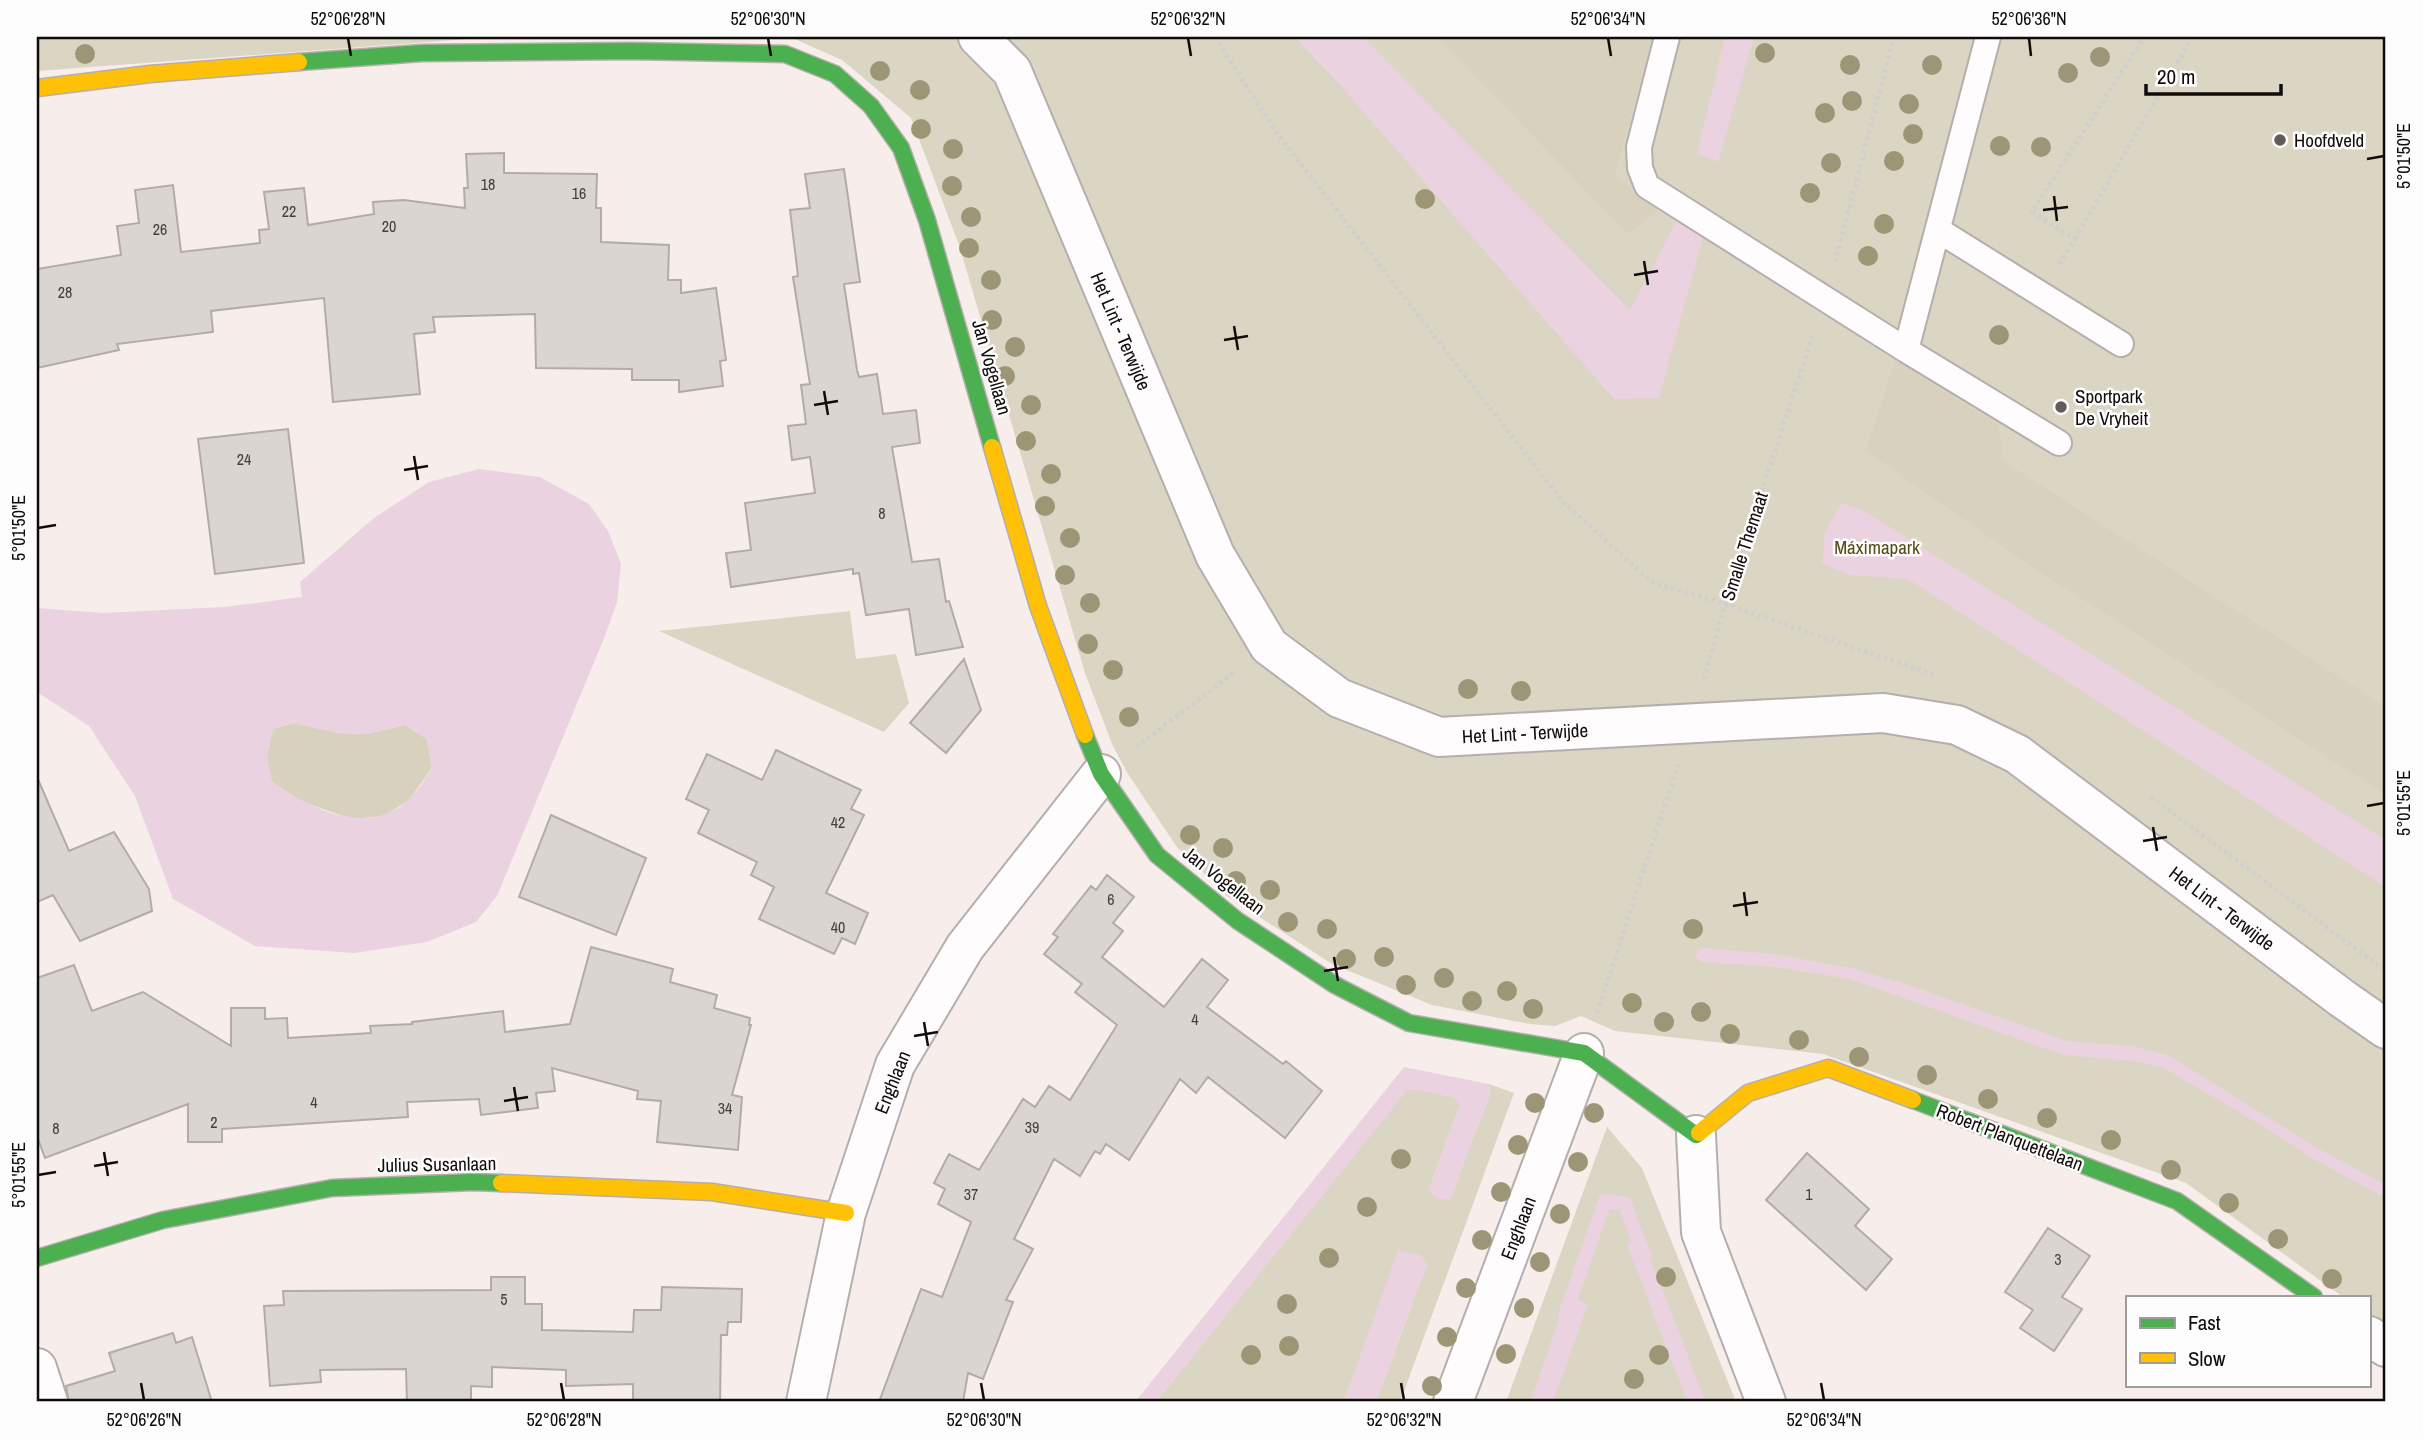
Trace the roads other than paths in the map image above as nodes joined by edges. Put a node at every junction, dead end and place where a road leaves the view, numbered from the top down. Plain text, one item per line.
1 (978, 37) edge
2 (1667, 37) edge
3 (1988, 37) edge
4 (37, 88) edge
5 (1938, 230) junction
6 (2121, 344) dead end
7 (1906, 350) junction
8 (2059, 443) dead end
9 (1101, 774) junction
10 (2386, 1029) edge
11 (1584, 1054) junction
12 (1696, 1135) junction
13 (846, 1213) junction
14 (37, 1258) edge
15 (2313, 1296) edge
16 (2370, 1337) edge
17 (2386, 1348) edge
18 (37, 1368) edge
19 (48, 1402) edge
20 (806, 1402) edge
21 (1453, 1402) edge
22 (1766, 1402) edge

1 - 10 street, Het Lint - Terwijde
2 - 7 lane
3 - 5 lane
4 - 9 street, Jan Vogellaan
5 - 6 lane
5 - 7 lane
7 - 8 lane
9 - 11 street, Jan Vogellaan
9 - 13 street, Enghlaan
11 - 12 street, Jan Vogellaan
11 - 21 street, Enghlaan
12 - 15 street, Robert Planquettelaan
12 - 22 street
13 - 14 street, Julius Susanlaan
13 - 20 street, Enghlaan
16 - 17 street
18 - 19 street

